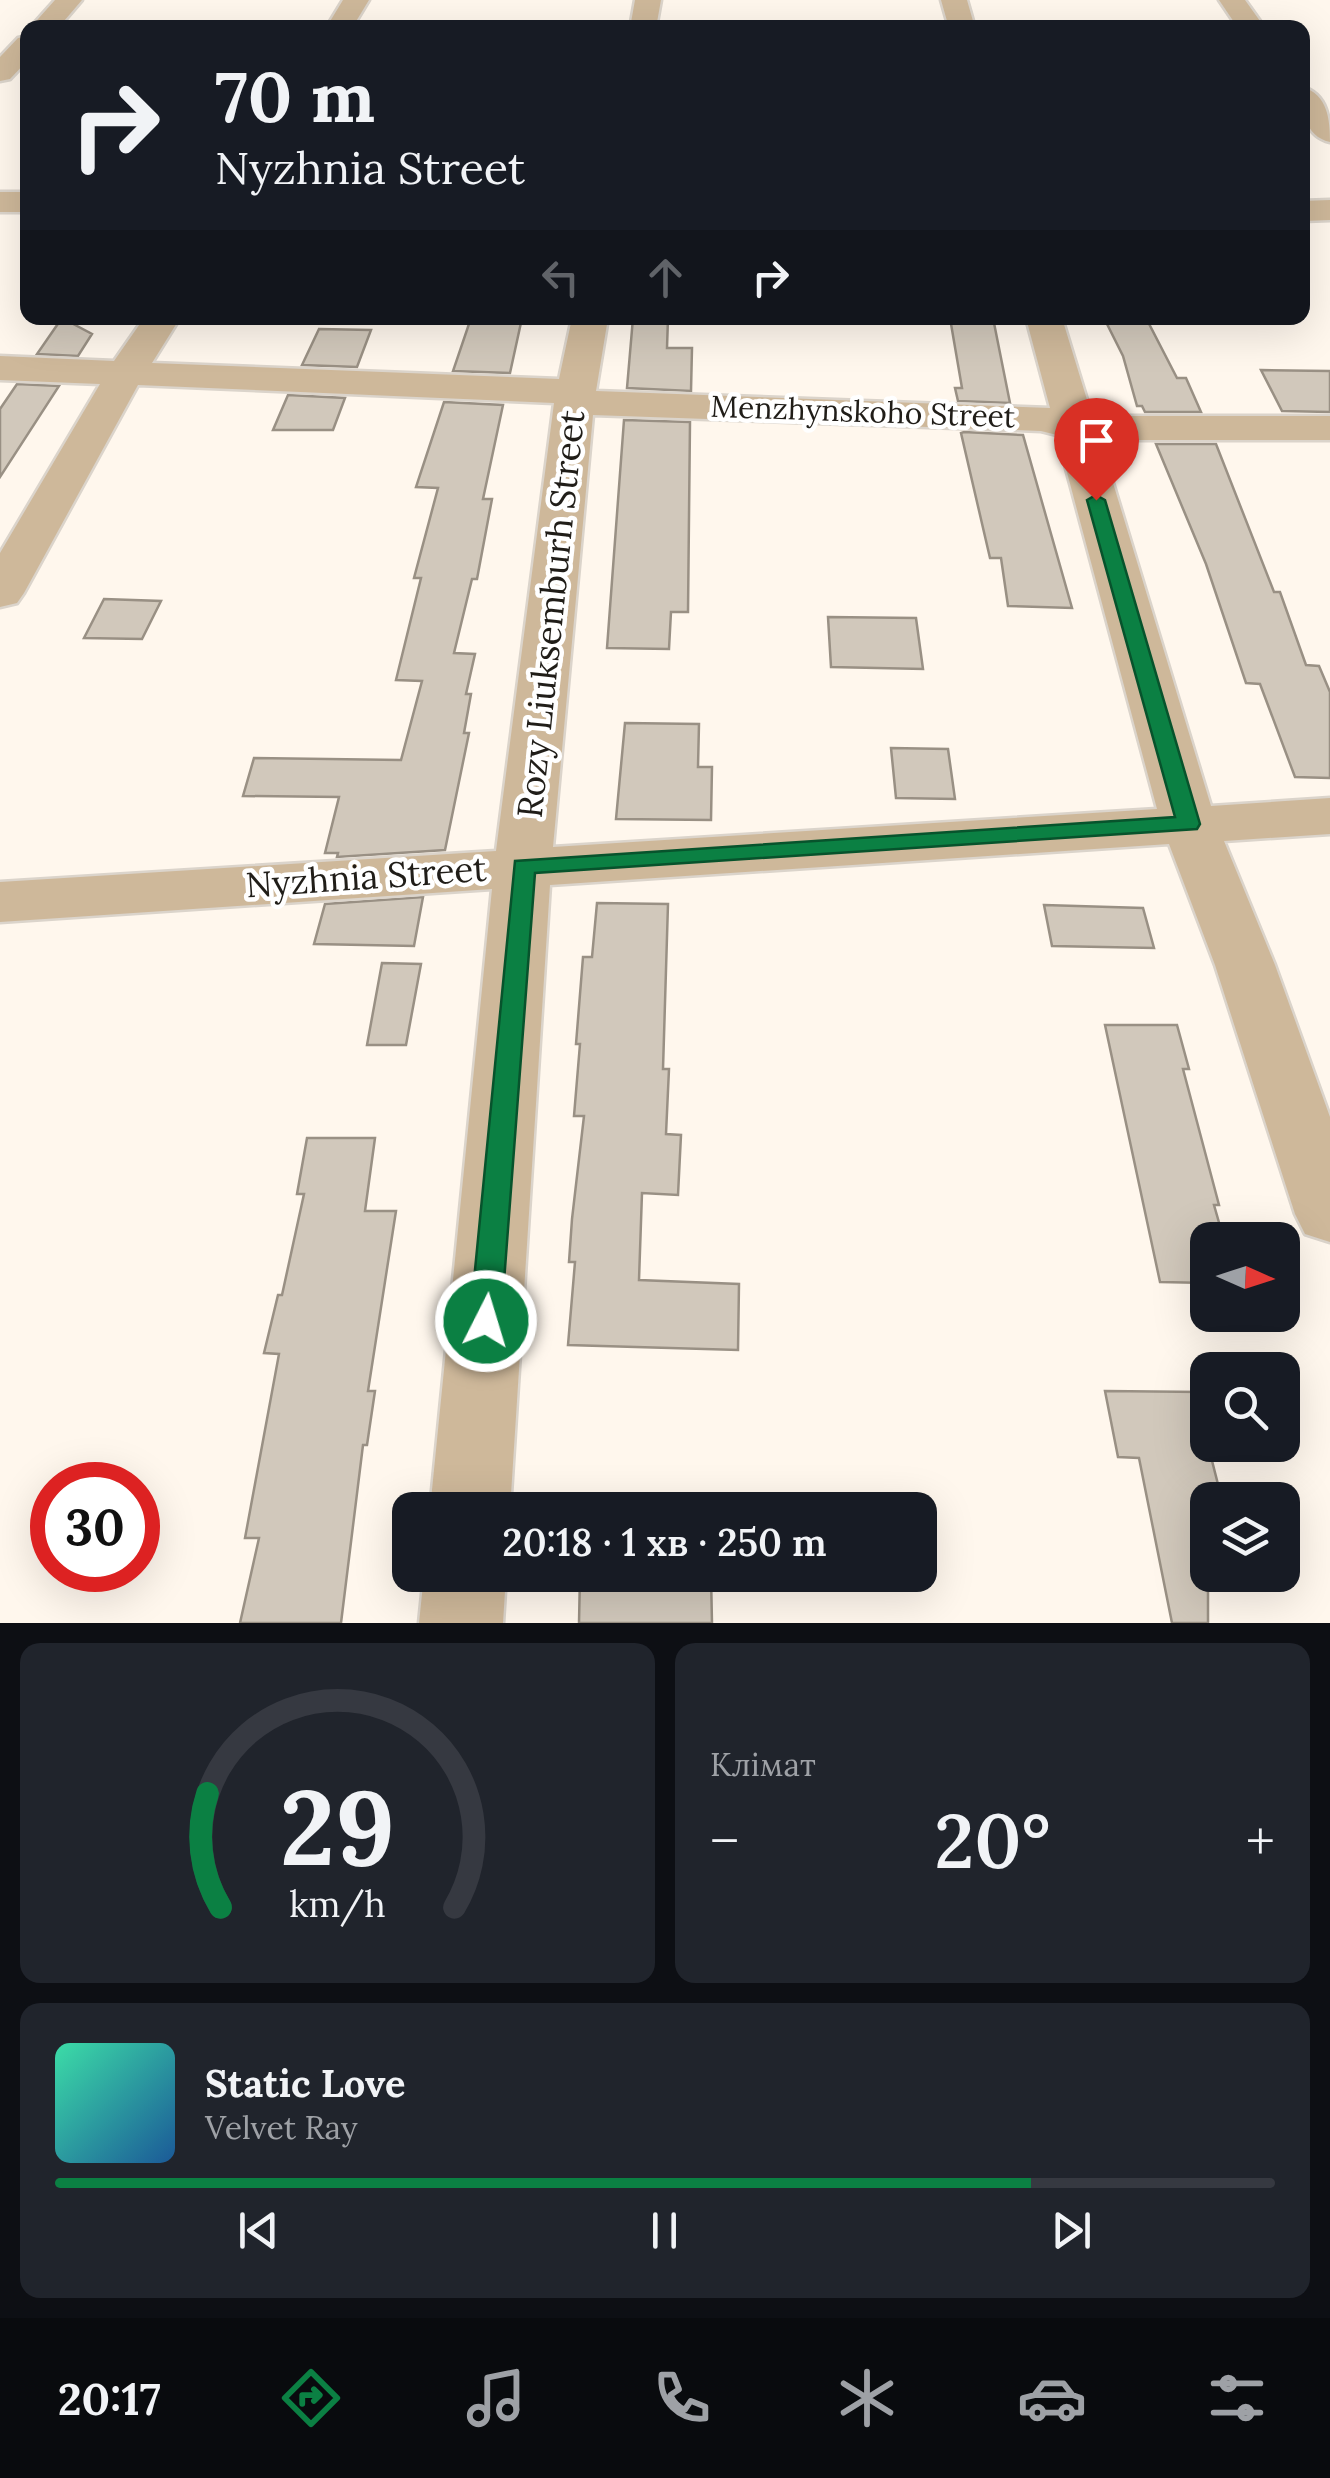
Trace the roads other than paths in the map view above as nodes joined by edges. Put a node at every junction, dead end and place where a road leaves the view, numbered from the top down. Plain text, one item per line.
1 (69, 0) edge
2 (50, 20) edge
3 (20, 52) edge
4 (0, 72) edge
5 (1310, 107) edge
6 (1330, 133) edge
7 (157, 325) edge
8 (589, 325) edge
9 (1046, 325) edge
10 (0, 368) edge
11 (126, 372) junction
12 (575, 397) junction
13 (1076, 428) junction
14 (1330, 428) edge
15 (0, 592) edge
16 (1330, 816) edge
17 (1189, 824) junction
18 (523, 866) junction
19 (0, 902) edge
20 (1330, 1214) edge
21 (471, 1492) edge
22 (463, 1592) edge
23 (460, 1623) edge

1 - 2 street
3 - 4 street
5 - 6 street
7 - 11 street
8 - 12 street, Rozy Liuksemburh Street
9 - 13 street
10 - 11 street, Menzhynskoho Street
11 - 12 street, Menzhynskoho Street
11 - 15 street
12 - 13 street, Menzhynskoho Street
12 - 18 street, Rozy Liuksemburh Street
13 - 14 street, Menzhynskoho Street
13 - 17 street
16 - 17 street, Nyzhnia Street
17 - 18 street, Nyzhnia Street
17 - 20 street
18 - 19 street, Nyzhnia Street
18 - 21 street, Rozy Liuksemburh Street
22 - 23 street

